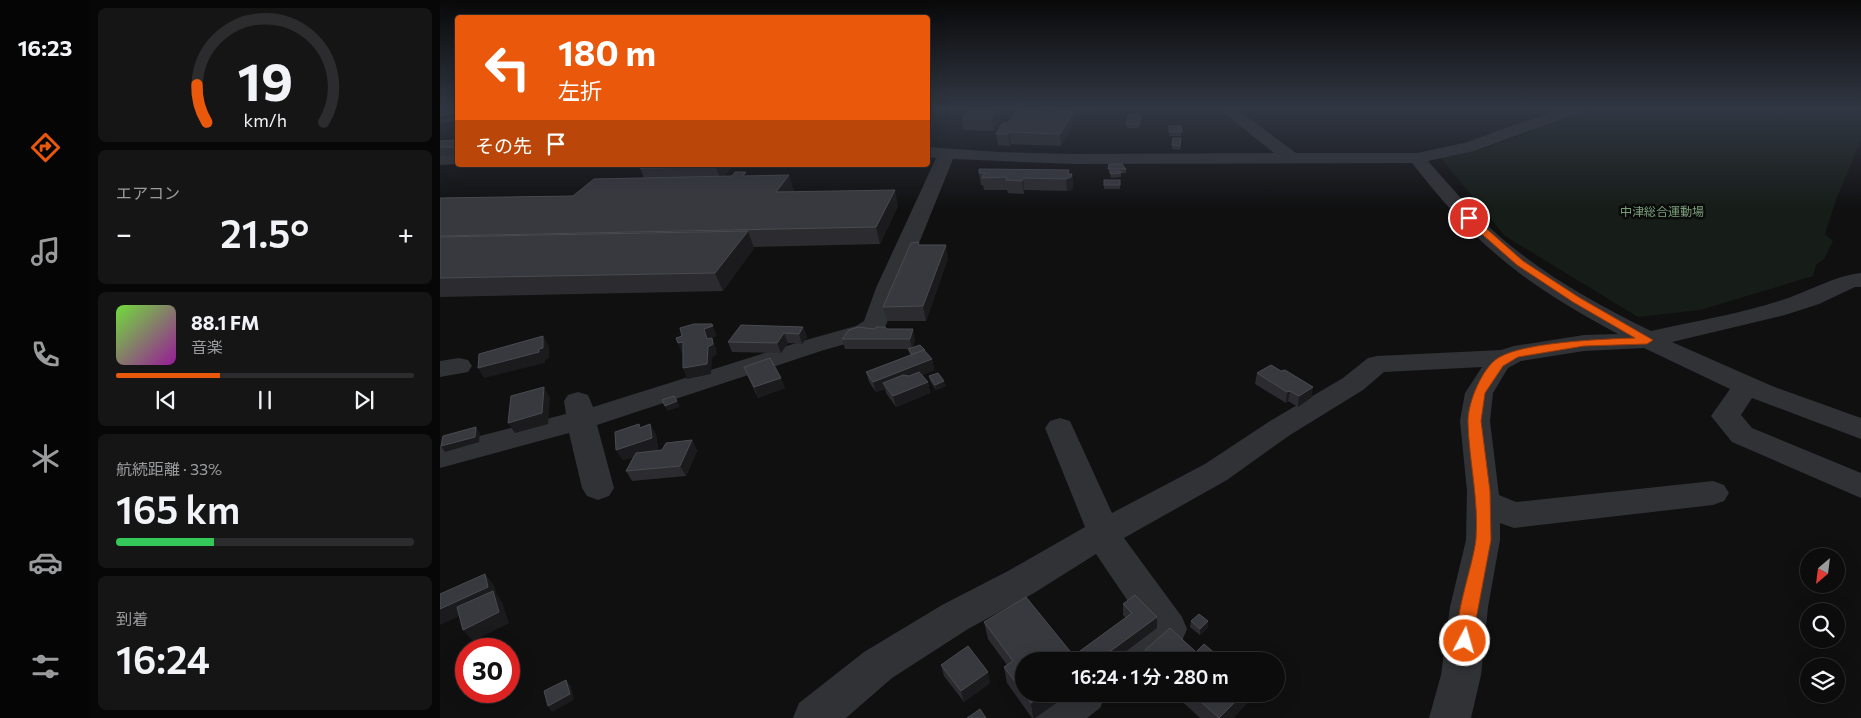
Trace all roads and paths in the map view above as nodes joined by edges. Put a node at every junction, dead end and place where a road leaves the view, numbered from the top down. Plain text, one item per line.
1 (1269, 142) edge
2 (1484, 142) edge
3 (930, 152) edge
4 (947, 153) junction
5 (1290, 157) junction
6 (1417, 158) junction
7 (455, 159) edge
8 (440, 160) edge
9 (1861, 280) edge
10 (1647, 340) junction
11 (1508, 358) junction
12 (1747, 386) junction
13 (579, 411) junction
14 (1060, 428) dead end
15 (1861, 429) edge
16 (440, 457) edge
17 (1861, 486) edge
18 (598, 488) dead end
19 (1713, 494) dead end
20 (1483, 502) junction
21 (1104, 533) junction
22 (1139, 652) edge
23 (1075, 702) edge
24 (814, 718) edge
25 (1054, 718) edge
26 (1450, 718) edge

1 - 5 street
2 - 6 street
3 - 4 street
4 - 5 street
4 - 13 street
5 - 6 street
6 - 10 street
7 - 8 street
9 - 10 street
10 - 11 street
10 - 12 street
11 - 20 street
11 - 21 street
12 - 15 street
12 - 17 street
13 - 16 street
13 - 18 street
14 - 21 street
19 - 20 street
20 - 26 street
21 - 22 street
21 - 24 street
23 - 25 street

